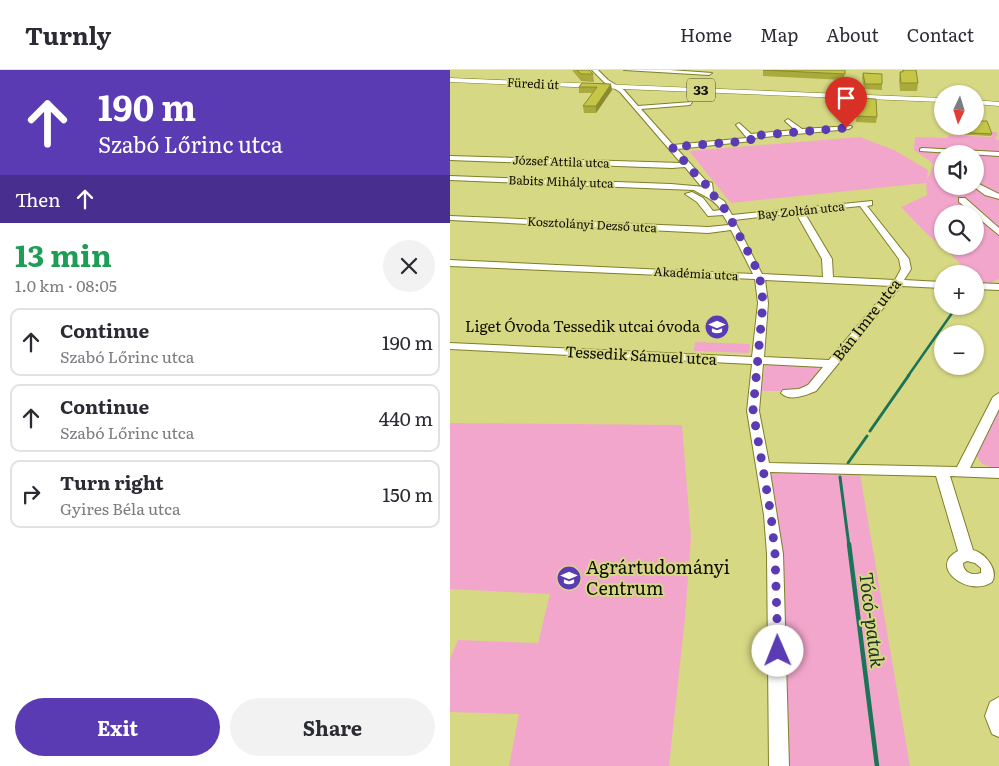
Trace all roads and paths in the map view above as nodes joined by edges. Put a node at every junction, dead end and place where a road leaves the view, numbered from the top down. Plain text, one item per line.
1 (595, 70) edge
2 (627, 70) edge
3 (662, 71) edge
4 (709, 74) dead end
5 (450, 80) edge
6 (606, 81) junction
7 (592, 86) junction
8 (615, 86) junction
9 (634, 87) junction
10 (622, 91) junction
11 (934, 100) edge
12 (690, 103) dead end
13 (984, 103) edge
14 (999, 104) edge
15 (637, 108) junction
16 (788, 121) dead end
17 (739, 125) dead end
18 (849, 127) dead end
19 (800, 132) junction
20 (750, 136) junction
21 (672, 147) junction
22 (922, 150) dead end
23 (934, 152) edge
24 (984, 154) edge
25 (999, 154) edge
26 (450, 158) edge
27 (688, 164) junction
28 (450, 178) edge
29 (698, 188) junction
30 (984, 190) edge
31 (999, 197) edge
32 (962, 200) dead end
33 (867, 204) joint
34 (968, 205) edge
35 (799, 211) junction
36 (450, 218) edge
37 (984, 218) joint
38 (730, 219) junction
39 (999, 220) edge
40 (999, 232) edge
41 (450, 263) edge
42 (759, 277) junction
43 (828, 279) junction
44 (898, 283) junction
45 (934, 285) edge
46 (984, 286) edge
47 (999, 287) edge
48 (450, 346) edge
49 (757, 361) junction
50 (832, 364) junction
51 (787, 394) dead end
52 (999, 397) edge
53 (762, 467) junction
54 (942, 472) junction
55 (961, 472) junction
56 (999, 473) edge
57 (968, 555) dead end
58 (999, 705) edge
59 (999, 728) edge
60 (779, 766) edge

1 - 6 street
2 - 3 street
3 - 4 street
5 - 7 main road, Füredi út / 33
6 - 7 main road
6 - 8 street
7 - 8 main road, Füredi út / 33
8 - 9 main road, 33
8 - 10 street
9 - 10 main road
9 - 11 main road, 33
10 - 15 street
12 - 15 street
13 - 14 main road
15 - 21 street
16 - 19 street
17 - 20 street
18 - 19 street
19 - 20 street
20 - 21 street
21 - 27 street
22 - 23 street
24 - 25 street
26 - 27 street, József Attila utca
27 - 29 street
28 - 29 street, Babits Mihály utca
29 - 38 street
29 - 38 street
30 - 31 street
32 - 34 street
33 - 35 street, Bay Zoltán utca
33 - 44 street, Bán Imre utca
35 - 38 street, Bay Zoltán utca
35 - 43 street
36 - 38 street, Kosztolányi Dezső utca
37 - 39 street
37 - 40 street
38 - 42 street
41 - 42 street, Akadémia utca
42 - 43 street, Akadémia utca
42 - 49 street
43 - 44 street, Akadémia utca
44 - 45 street, Akadémia utca
44 - 50 street, Bán Imre utca
46 - 47 street
48 - 49 street, Tessedik Sámuel utca
49 - 50 street, Tessedik Sámuel utca
49 - 53 street
50 - 51 street, Bán Imre utca
52 - 55 street
53 - 54 street
53 - 60 street
54 - 55 street
54 - 57 street
55 - 56 street
58 - 59 street

